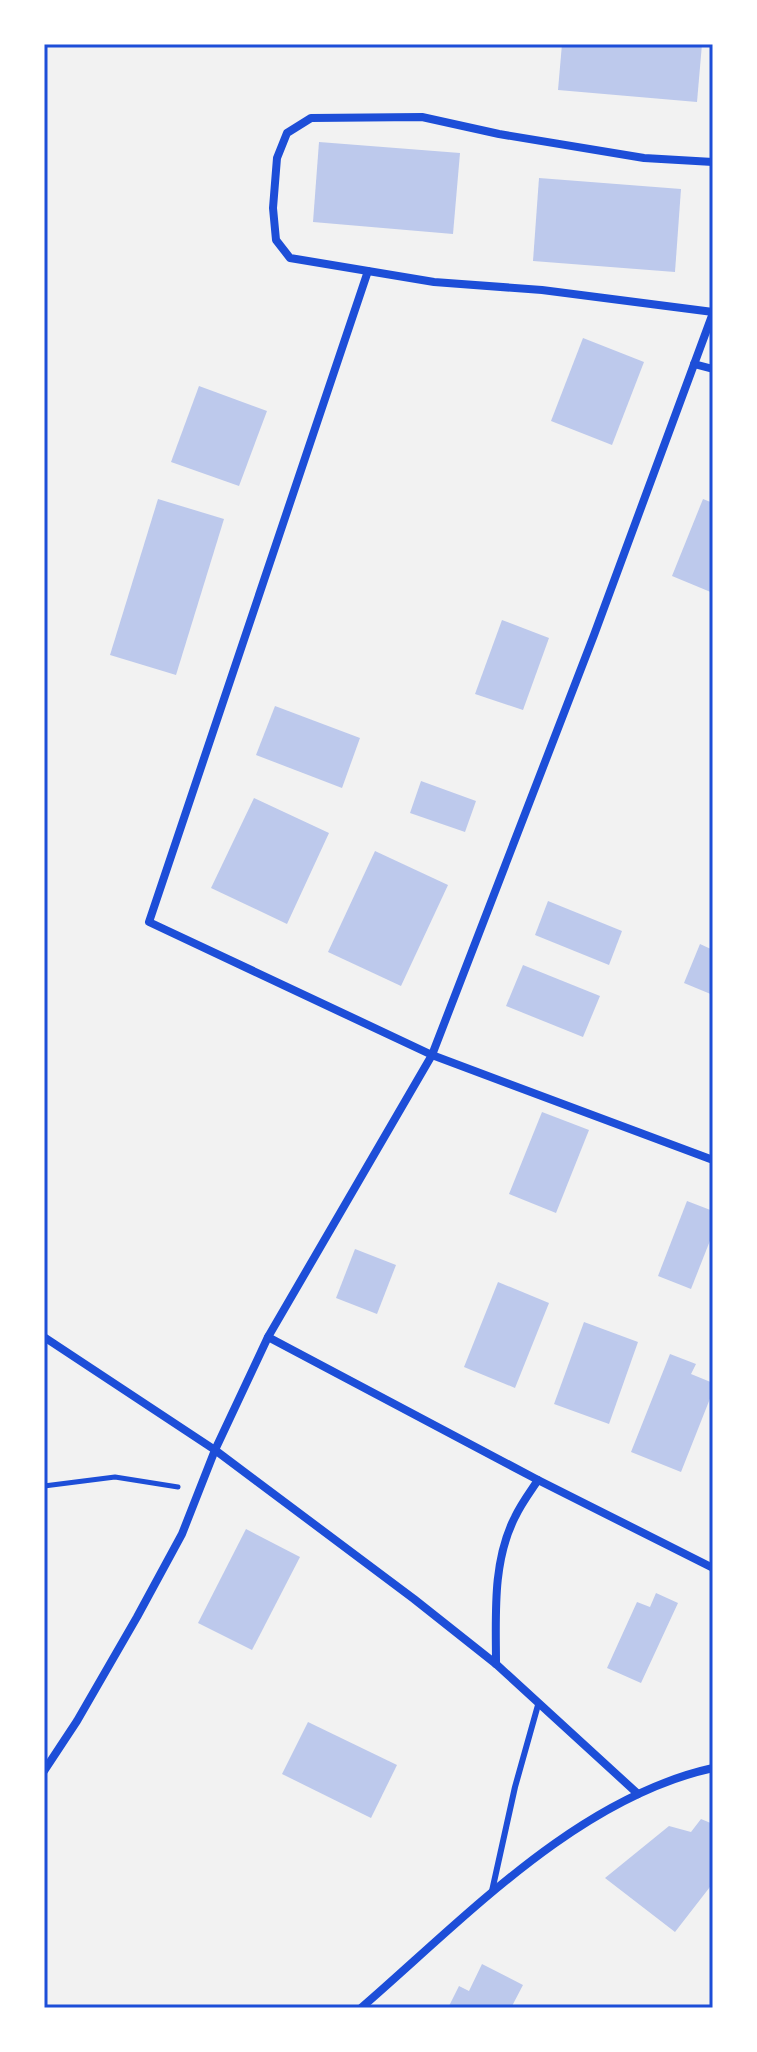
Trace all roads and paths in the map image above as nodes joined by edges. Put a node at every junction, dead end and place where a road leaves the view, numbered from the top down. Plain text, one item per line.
1 (713, 162) edge
2 (368, 271) junction
3 (713, 312) edge
4 (694, 364) junction
5 (713, 369) edge
6 (432, 1055) junction
7 (713, 1160) edge
8 (44, 1337) edge
9 (268, 1337) junction
10 (215, 1450) junction
11 (538, 1480) junction
12 (44, 1486) edge
13 (199, 1491) junction
14 (713, 1568) edge
15 (496, 1664) junction
16 (538, 1705) junction
17 (713, 1768) edge
18 (44, 1771) edge
19 (638, 1794) junction
20 (492, 1894) junction
21 (361, 2008) edge

1 - 2 street
2 - 3 street
2 - 6 street
3 - 4 street
4 - 5 street
4 - 6 street
6 - 7 street
6 - 9 street
8 - 10 street
9 - 10 street
9 - 11 street
10 - 13 street
10 - 15 street
11 - 14 street
11 - 15 street
12 - 13 path
13 - 18 street
15 - 16 street
16 - 19 street
16 - 20 lane
17 - 19 street
19 - 20 street
20 - 21 street

